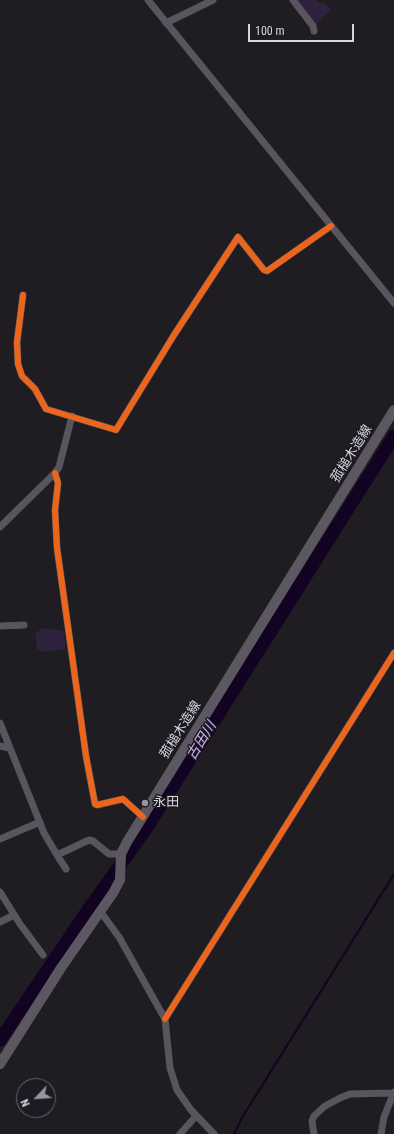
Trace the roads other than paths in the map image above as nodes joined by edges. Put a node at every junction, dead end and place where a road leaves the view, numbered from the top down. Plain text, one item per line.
1 (148, 0) edge
2 (213, 0) edge
3 (293, 0) edge
4 (166, 23) junction
5 (314, 31) dead end
6 (331, 226) junction
7 (23, 295) dead end
8 (394, 303) edge
9 (394, 410) edge
10 (72, 416) junction
11 (55, 472) junction
12 (0, 527) edge
13 (24, 625) dead end
14 (0, 626) edge
15 (394, 653) edge
16 (0, 723) edge
17 (0, 746) edge
18 (9, 748) junction
19 (143, 817) junction
20 (40, 822) junction
21 (0, 840) edge
22 (57, 855) junction
23 (121, 855) junction
24 (66, 870) dead end
25 (0, 892) edge
26 (100, 911) junction
27 (14, 915) junction
28 (0, 922) edge
29 (43, 955) dead end
30 (165, 1019) junction
31 (0, 1064) edge
32 (394, 1093) edge
33 (196, 1116) junction
34 (180, 1134) edge
35 (214, 1134) edge
36 (314, 1134) edge
37 (381, 1134) edge

1 - 4 street
2 - 4 street
3 - 5 street
4 - 6 street
6 - 8 street
6 - 10 street
7 - 10 street
9 - 19 main road, 菰槌木造線
10 - 11 street
11 - 12 street
11 - 19 street
13 - 14 street
15 - 30 street
16 - 18 street
17 - 18 street
18 - 20 street
19 - 23 main road, 菰槌木造線
20 - 21 street
20 - 22 street
22 - 23 street
22 - 24 street
23 - 26 main road
25 - 27 street
26 - 30 street
26 - 31 main road
27 - 28 street
27 - 29 street
30 - 33 street
32 - 36 street
32 - 37 street
33 - 34 street
33 - 35 street

